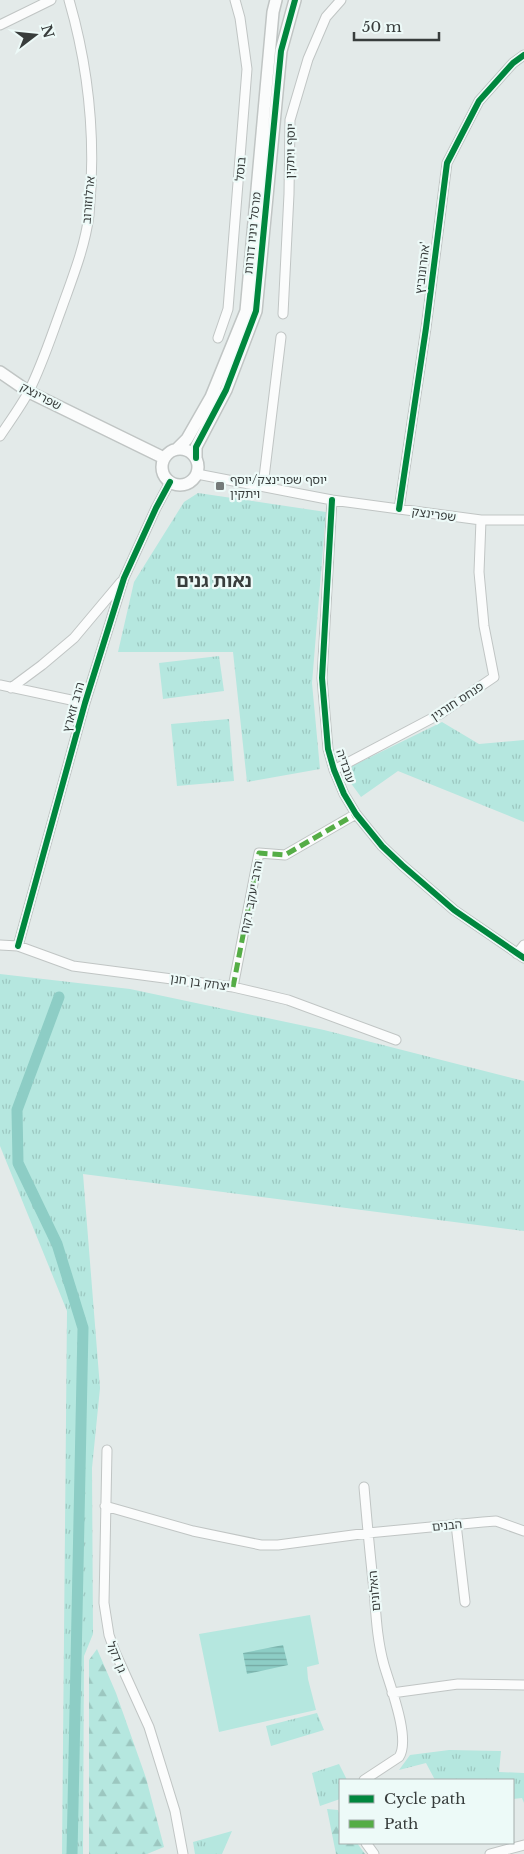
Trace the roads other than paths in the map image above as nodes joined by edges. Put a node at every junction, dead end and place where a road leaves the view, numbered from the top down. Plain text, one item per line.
1 (51, 0) edge
2 (69, 0) edge
3 (235, 0) edge
4 (276, 0) edge
5 (295, 0) edge
6 (341, 0) edge
7 (0, 25) edge
8 (524, 55) edge
9 (283, 314) dead end
10 (281, 337) dead end
11 (218, 338) dead end
12 (0, 372) edge
13 (29, 392) junction
14 (0, 436) edge
15 (178, 448) junction
16 (164, 458) junction
17 (196, 458) junction
18 (197, 474) junction
19 (170, 482) junction
20 (263, 486) junction
21 (332, 500) junction
22 (399, 509) junction
23 (481, 520) junction
24 (524, 520) edge
25 (124, 578) junction
26 (0, 685) edge
27 (11, 688) junction
28 (85, 703) junction
29 (334, 770) junction
30 (356, 814) junction
31 (524, 945) edge
32 (0, 946) edge
33 (18, 946) junction
34 (521, 956) edge
35 (233, 987) junction
36 (396, 1040) dead end
37 (107, 1450) dead end
38 (364, 1487) dead end
39 (105, 1506) junction
40 (456, 1524) junction
41 (524, 1530) edge
42 (368, 1533) junction
43 (465, 1602) dead end
44 (524, 1685) edge
45 (392, 1694) junction
46 (366, 1779) edge
47 (524, 1845) edge
48 (183, 1854) edge
49 (490, 1854) edge

1 - 7 street
2 - 13 street, ארלוזורוב
3 - 11 street, בוסל
4 - 15 street, מרסל ניניו דורות
5 - 17 street, מרסל ניניו דורות
6 - 9 street, יוסף ויתקין
8 - 22 street, אהרונוביץ'
10 - 20 street
12 - 13 street, שפרינצק
13 - 14 street, ארלוזורוב
13 - 16 street, שפרינצק
15 - 16 street
15 - 17 street
16 - 19 street
17 - 18 street
18 - 19 street
18 - 20 street, שפרינצק
19 - 25 street, הרב זוארץ
20 - 21 street, שפרינצק
21 - 22 street, שפרינצק
21 - 29 street, עובדיה
22 - 23 street, שפרינצק
23 - 24 street, שפרינצק
23 - 29 street, פנחס חורגין
25 - 27 street
25 - 28 street, הרב זוארץ
26 - 27 street
27 - 28 street
28 - 33 street, הרב זוארץ
29 - 30 street, עובדיה
30 - 34 street, עובדיה
30 - 35 street, הרב יעקב רקח
31 - 34 street
32 - 33 street, יצחק בן חנן
33 - 35 street, יצחק בן חנן
35 - 36 street, יצחק בן חנן
37 - 39 street, גן דקל
38 - 42 street, האלונים
39 - 42 street, הבנים
39 - 48 street, גן דקל
40 - 41 street, הבנים
40 - 42 street, הבנים
40 - 43 street
42 - 45 street, האלונים
44 - 45 street
45 - 46 street, האלונים
47 - 49 street

